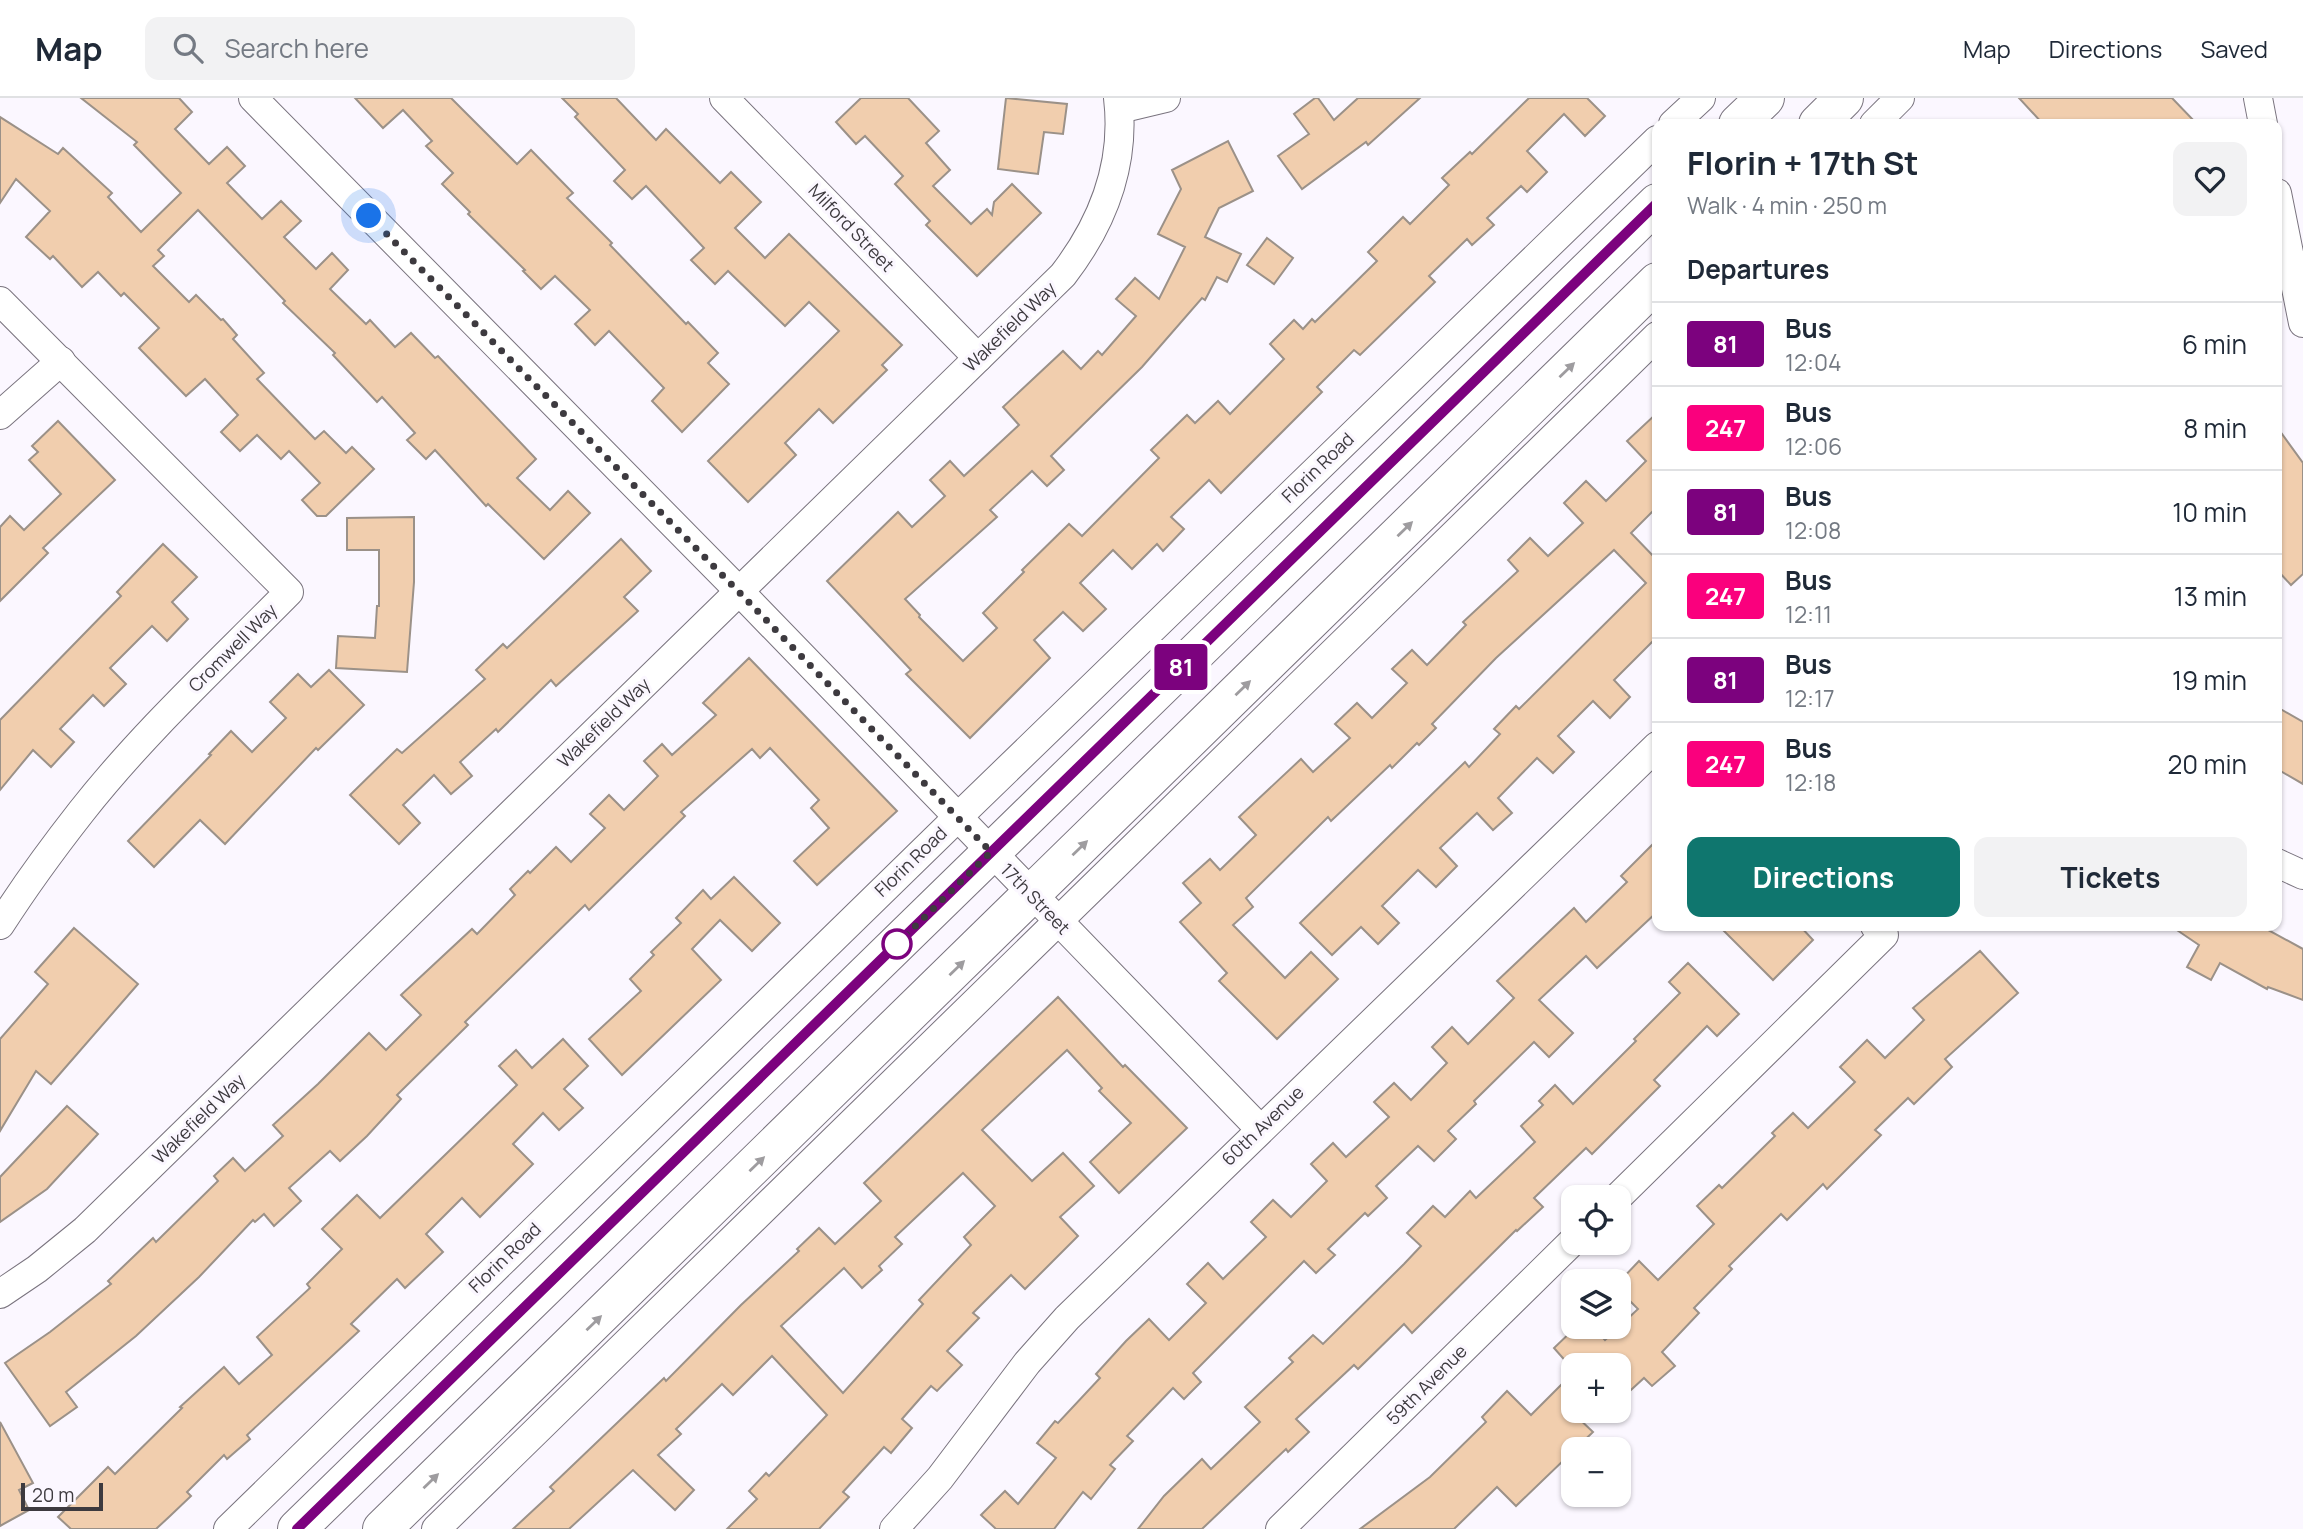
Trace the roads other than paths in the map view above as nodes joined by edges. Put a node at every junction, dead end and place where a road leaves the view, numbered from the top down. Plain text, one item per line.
1 (253, 98) edge
2 (723, 98) edge
3 (1166, 98) edge
4 (1700, 98) edge
5 (1765, 98) edge
6 (1844, 98) edge
7 (1900, 98) edge
8 (2258, 98) edge
9 (1119, 104) edge
10 (1678, 119) edge
11 (1743, 119) edge
12 (1823, 119) edge
13 (1879, 119) edge
14 (2262, 119) edge
15 (1652, 145) edge
16 (1652, 208) edge
17 (2282, 224) edge
18 (1652, 287) edge
19 (0, 301) edge
20 (2303, 323) edge
21 (1652, 341) edge
22 (978, 358) junction
23 (61, 361) junction
24 (0, 415) edge
25 (739, 592) junction
26 (1652, 751) edge
27 (957, 818) junction
28 (991, 852) junction
29 (2282, 865) edge
30 (2303, 875) edge
31 (1031, 895) junction
32 (1058, 922) junction
33 (0, 925) edge
34 (1880, 931) edge
35 (1260, 1129) junction
36 (1630, 1185) edge
37 (1561, 1253) edge
38 (0, 1294) edge
39 (228, 1529) edge
40 (296, 1529) edge
41 (382, 1529) edge
42 (436, 1529) edge
43 (894, 1529) edge
44 (1280, 1529) edge

1 - 25 street, 17th Street
2 - 22 street, Milford Street
3 - 9 street
4 - 10 street
5 - 11 main road
6 - 12 main road
7 - 13 street
8 - 14 street
9 - 22 street, Wakefield Way
15 - 27 street, Florin Road
16 - 28 main road
17 - 20 street
31 -> 18 main road
19 - 23 street, Cromwell Way
21 - 32 street
22 - 25 street, Wakefield Way
23 - 24 street
23 - 33 street, Cromwell Way
25 - 27 street, 17th Street
25 - 38 street, Wakefield Way
26 - 35 street, 60th Avenue
27 - 28 street, 17th Street
27 - 39 street, Florin Road
28 - 31 street, 17th Street
28 - 40 main road
29 - 30 street
31 - 32 street, 17th Street
41 -> 31 main road
32 - 35 street, 17th Street
32 - 42 street
34 - 36 street
35 - 43 street, 60th Avenue
37 - 44 street, 59th Avenue

